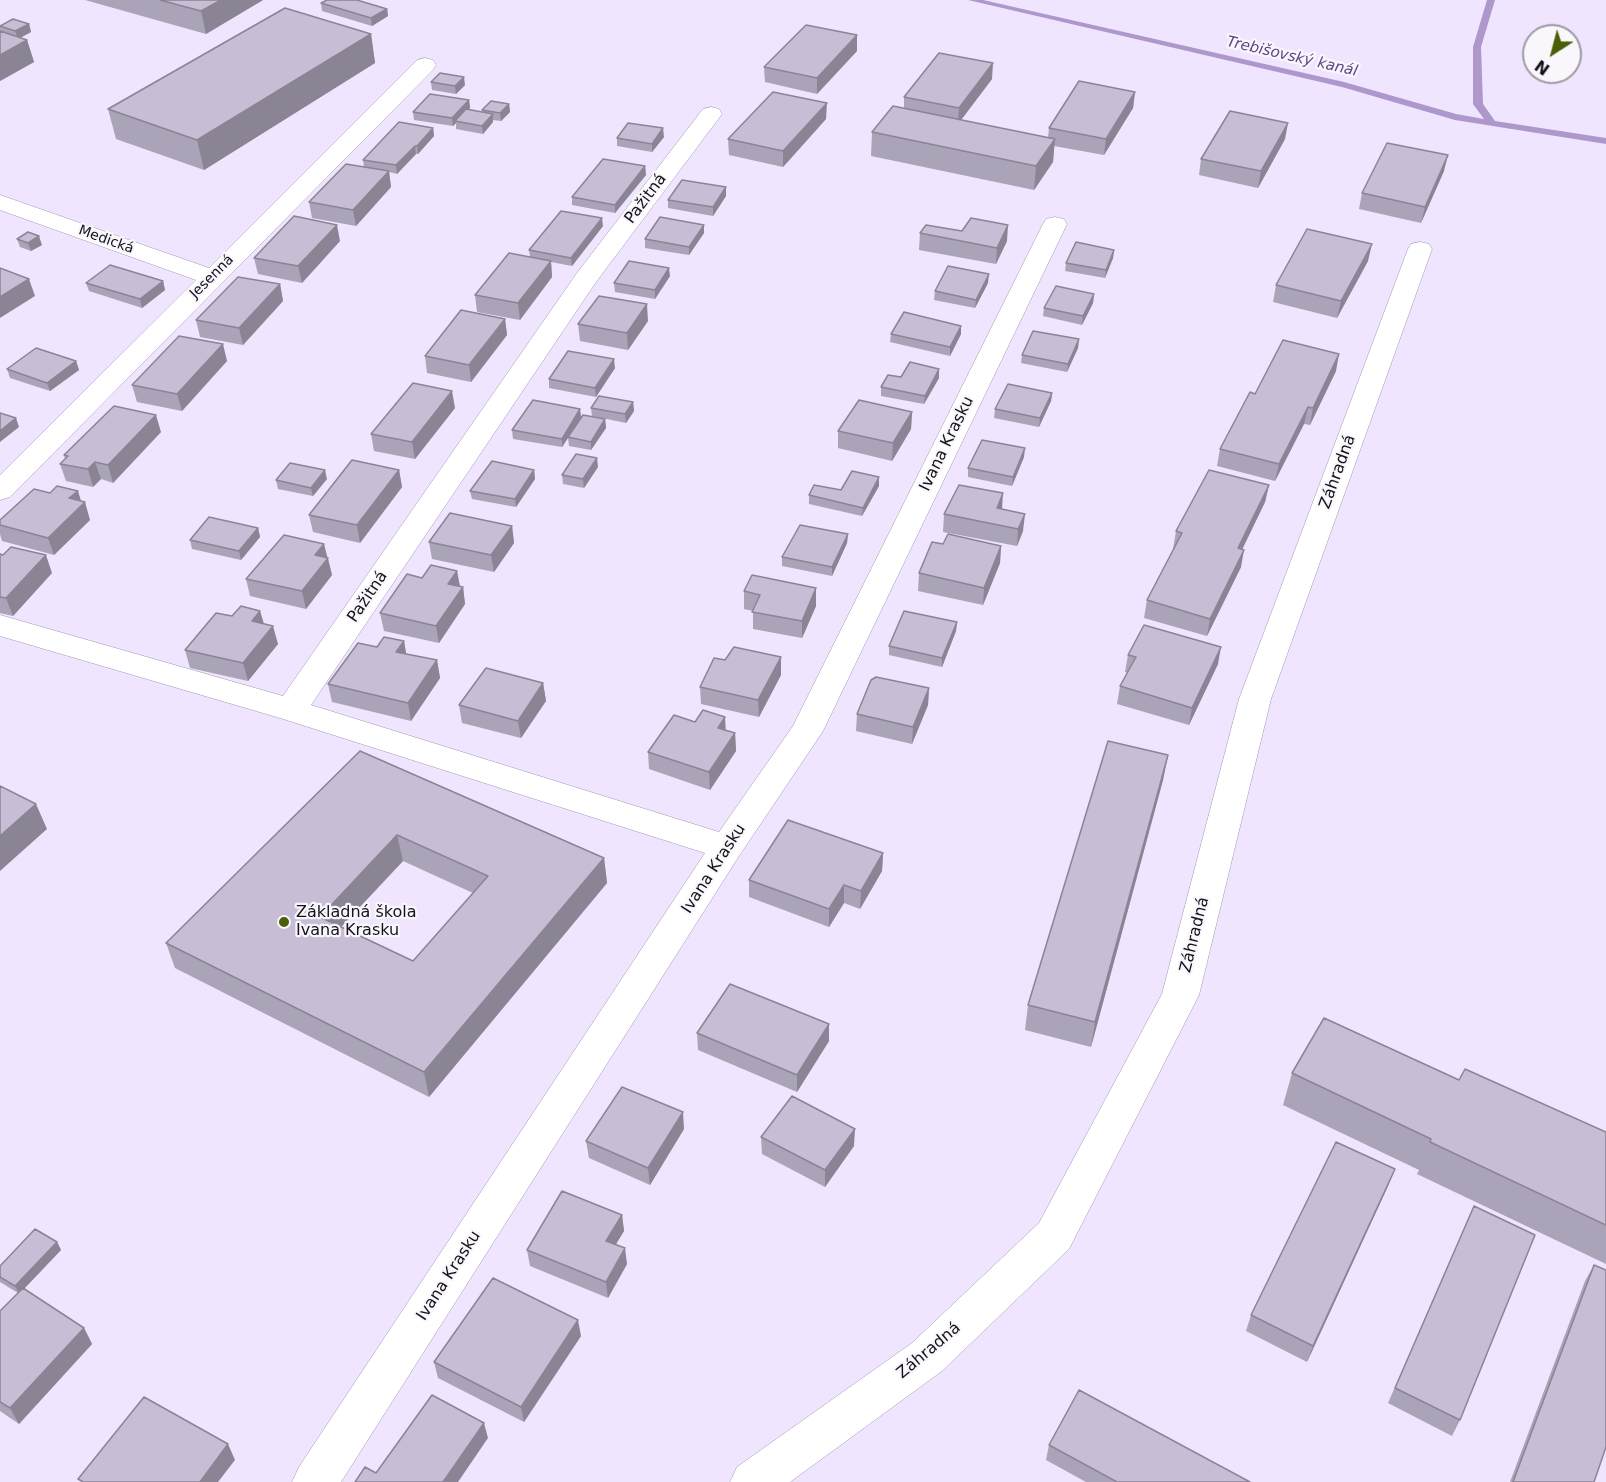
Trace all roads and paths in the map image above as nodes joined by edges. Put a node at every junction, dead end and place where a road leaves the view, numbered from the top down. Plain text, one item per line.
1 (425, 65) dead end
2 (711, 114) dead end
3 (0, 202) edge
4 (1055, 224) dead end
5 (1420, 249) dead end
6 (211, 277) junction
7 (0, 491) edge
8 (0, 625) edge
9 (291, 710) junction
10 (727, 848) junction
11 (315, 1482) edge
12 (753, 1482) edge

1 - 6 street, Jesenná
2 - 9 street, Pažitná
3 - 6 street, Medická
4 - 10 street, Ivana Krasku
5 - 12 street, Záhradná
6 - 7 street, Jesenná
8 - 9 street
9 - 10 street
10 - 11 street, Ivana Krasku

